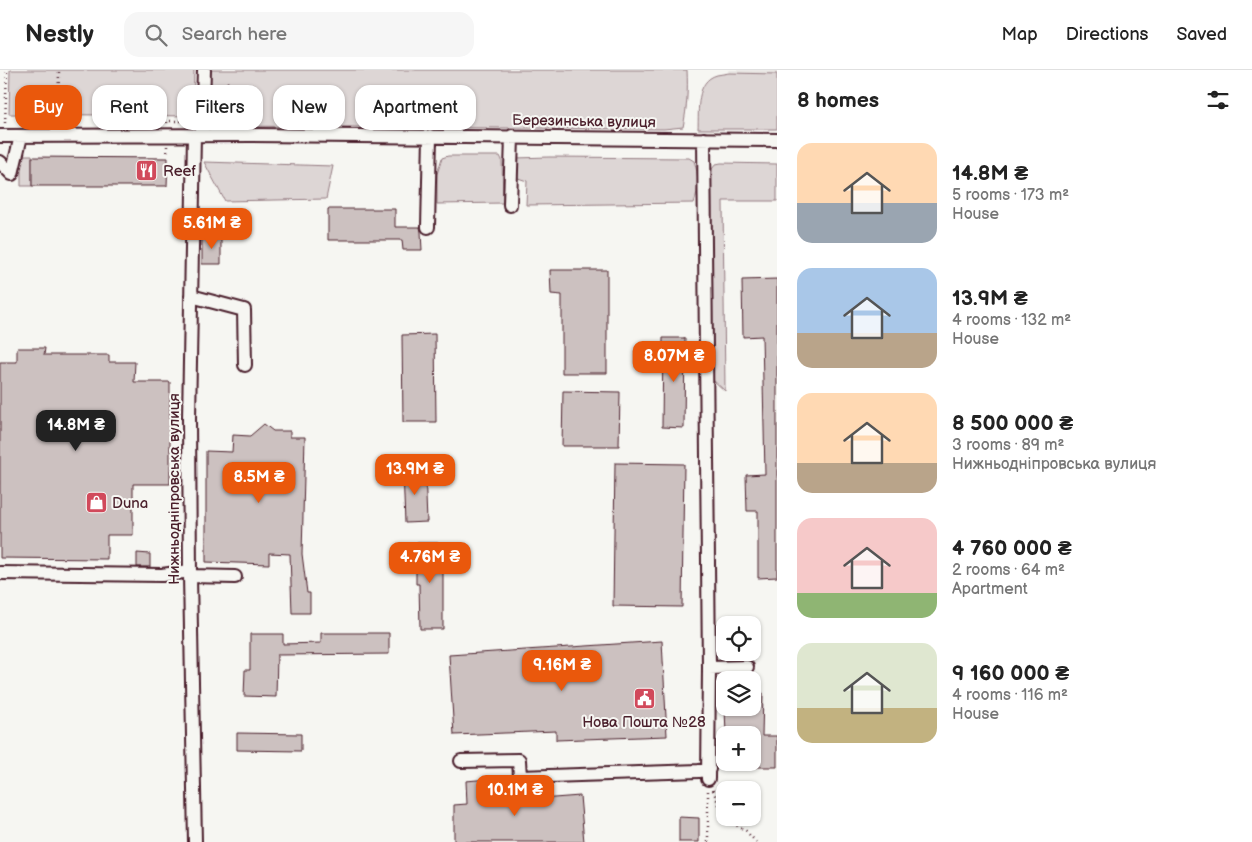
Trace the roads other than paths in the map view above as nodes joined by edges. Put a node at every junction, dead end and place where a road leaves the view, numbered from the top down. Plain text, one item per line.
1 (204, 70) edge
2 (198, 135) junction
3 (3, 136) edge
4 (21, 136) junction
5 (430, 136) junction
6 (512, 136) junction
7 (704, 139) junction
8 (777, 140) edge
9 (0, 162) edge
10 (510, 205) dead end
11 (428, 227) dead end
12 (191, 296) junction
13 (245, 364) dead end
14 (0, 573) edge
15 (190, 574) junction
16 (235, 577) dead end
17 (747, 667) dead end
18 (709, 668) junction
19 (461, 761) dead end
20 (195, 842) edge

1 - 2 street, Нижньодніпровська вулиця
2 - 4 street, Березинська вулиця
2 - 5 street, Березинська вулиця
2 - 12 street, Нижньодніпровська вулиця
3 - 4 street, Березинська вулиця
4 - 9 street
5 - 6 street, Березинська вулиця
5 - 11 street
6 - 7 street, Березинська вулиця
6 - 10 street
7 - 8 street, Березинська вулиця
7 - 18 street
12 - 13 street
12 - 15 street, Нижньодніпровська вулиця
14 - 15 street
15 - 16 street
15 - 20 street, Нижньодніпровська вулиця
17 - 18 street
18 - 19 street

